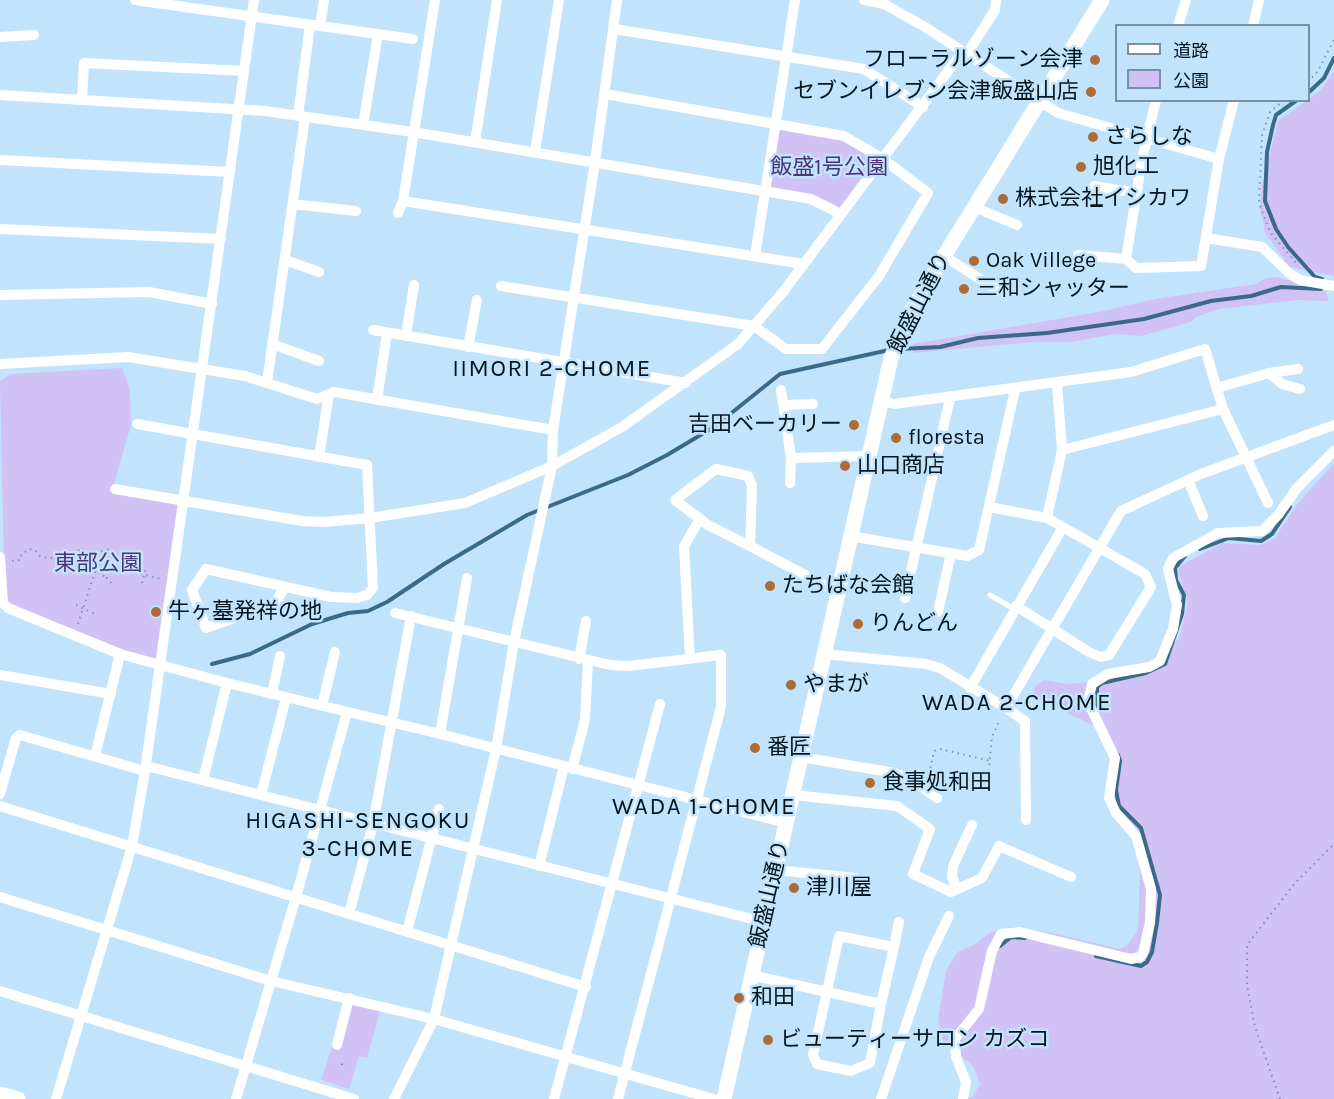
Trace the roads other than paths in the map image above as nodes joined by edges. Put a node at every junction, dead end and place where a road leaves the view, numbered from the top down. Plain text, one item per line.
1 (142, 0) edge
2 (254, 0) edge
3 (324, 0) edge
4 (435, 0) edge
5 (497, 0) edge
6 (559, 0) edge
7 (617, 0) edge
8 (795, 0) edge
9 (864, 0) edge
10 (996, 0) edge
11 (1102, 0) edge
12 (1186, 0) edge
13 (1259, 0) edge
14 (886, 2) edge
15 (252, 16) junction
16 (1179, 24) edge
17 (1253, 24) edge
18 (315, 26) junction
19 (614, 29) junction
20 (378, 34) junction
21 (34, 35) dead end
22 (0, 37) edge
23 (413, 39) dead end
24 (965, 52) junction
25 (788, 57) junction
26 (244, 71) junction
27 (605, 94) junction
28 (0, 95) edge
29 (82, 100) junction
30 (1156, 102) edge
31 (1233, 102) edge
32 (1039, 103) junction
33 (923, 107) junction
34 (239, 109) junction
35 (302, 117) junction
36 (777, 124) junction
37 (363, 125) junction
38 (413, 132) junction
39 (1147, 138) junction
40 (475, 142) junction
41 (535, 152) junction
42 (883, 159) junction
43 (1219, 159) junction
44 (0, 160) edge
45 (595, 162) junction
46 (230, 172) junction
47 (1094, 186) dead end
48 (766, 191) junction
49 (1137, 194) junction
50 (403, 201) junction
51 (293, 204) junction
52 (974, 207) junction
53 (356, 211) dead end
54 (398, 213) dead end
55 (841, 214) junction
56 (1017, 225) dead end
57 (0, 229) edge
58 (584, 229) junction
59 (1206, 238) junction
60 (221, 239) junction
61 (1078, 255) dead end
62 (755, 256) junction
63 (944, 256) junction
64 (1126, 259) junction
65 (285, 260) junction
66 (804, 264) junction
67 (319, 272) dead end
68 (414, 285) dead end
69 (501, 286) dead end
70 (1334, 286) edge
71 (1013, 289) dead end
72 (0, 295) edge
73 (573, 297) junction
74 (477, 300) dead end
75 (212, 304) junction
76 (754, 326) junction
77 (373, 330) dead end
78 (387, 333) junction
79 (406, 336) junction
80 (272, 344) junction
81 (468, 347) junction
82 (319, 361) dead end
83 (563, 363) junction
84 (0, 364) edge
85 (1298, 369) dead end
86 (203, 370) junction
87 (1269, 373) junction
88 (267, 382) junction
89 (686, 383) junction
90 (1057, 384) junction
91 (1216, 388) junction
92 (1300, 389) dead end
93 (782, 390) dead end
94 (1016, 390) junction
95 (329, 394) junction
96 (950, 398) junction
97 (377, 400) junction
98 (881, 401) junction
99 (813, 404) dead end
100 (786, 405) junction
101 (1223, 409) junction
102 (137, 424) dead end
103 (1334, 425) edge
104 (553, 430) junction
105 (194, 435) junction
106 (1062, 450) junction
107 (1334, 451) edge
108 (868, 456) junction
109 (320, 457) junction
110 (1245, 457) junction
111 (791, 459) junction
112 (552, 466) junction
113 (1188, 480) junction
114 (790, 483) dead end
115 (115, 489) dead end
116 (184, 503) junction
117 (1268, 503) dead end
118 (989, 507) junction
119 (1203, 516) dead end
120 (370, 518) junction
121 (1047, 518) junction
122 (700, 519) junction
123 (1063, 527) junction
124 (850, 536) junction
125 (750, 546) junction
126 (917, 547) junction
127 (1098, 548) junction
128 (951, 553) junction
129 (0, 557) edge
130 (0, 562) edge
131 (467, 578) dead end
132 (172, 584) junction
133 (285, 587) junction
134 (192, 590) junction
135 (837, 591) junction
136 (990, 595) dead end
137 (905, 598) dead end
138 (1015, 608) junction
139 (938, 612) dead end
140 (395, 613) dead end
141 (411, 616) junction
142 (586, 621) dead end
143 (459, 628) junction
144 (1051, 629) junction
145 (514, 642) junction
146 (335, 652) dead end
147 (120, 654) junction
148 (824, 654) junction
149 (280, 656) dead end
150 (690, 659) junction
151 (584, 660) junction
152 (160, 666) junction
153 (0, 675) edge
154 (227, 684) junction
155 (970, 688) junction
156 (111, 694) junction
157 (272, 694) junction
158 (286, 698) junction
159 (660, 704) dead end
160 (322, 706) junction
161 (1006, 708) junction
162 (346, 712) junction
163 (393, 723) junction
164 (440, 734) junction
165 (496, 749) junction
166 (95, 756) junction
167 (801, 758) junction
168 (568, 767) junction
169 (145, 768) junction
170 (203, 780) junction
171 (640, 786) junction
172 (0, 794) edge
173 (261, 795) junction
174 (793, 795) junction
175 (937, 798) dead end
176 (697, 800) junction
177 (0, 806) edge
178 (439, 809) dead end
179 (321, 811) junction
180 (1026, 820) dead end
181 (786, 823) junction
182 (373, 824) junction
183 (972, 825) dead end
184 (431, 839) junction
185 (132, 846) junction
186 (472, 850) junction
187 (539, 866) junction
188 (775, 870) junction
189 (1071, 877) dead end
190 (856, 878) dead end
191 (614, 884) junction
192 (957, 889) junction
193 (0, 897) edge
194 (296, 897) junction
195 (672, 898) junction
196 (349, 914) junction
197 (949, 916) dead end
198 (764, 921) junction
199 (899, 922) dead end
200 (108, 931) junction
201 (407, 932) junction
202 (451, 945) junction
203 (894, 947) junction
204 (752, 975) junction
205 (271, 981) junction
206 (586, 987) junction
207 (0, 991) edge
208 (826, 991) junction
209 (349, 998) junction
210 (881, 1004) junction
211 (80, 1015) junction
212 (434, 1019) junction
213 (337, 1045) dead end
214 (567, 1057) junction
215 (245, 1066) junction
216 (626, 1074) junction
217 (0, 1094) edge
218 (18, 1099) edge
219 (56, 1099) edge
220 (236, 1099) edge
221 (354, 1099) edge
222 (394, 1099) edge
223 (554, 1099) edge
224 (618, 1099) edge
225 (714, 1099) edge
226 (724, 1099) edge
227 (880, 1099) edge
228 (963, 1099) edge

1 - 15 street
2 - 15 street
3 - 18 street
4 - 38 street
5 - 40 street
6 - 41 street
7 - 19 street
8 - 25 street
9 - 14 street
10 - 24 street
11 - 32 street, 飯盛山通り
12 - 16 street
13 - 17 street
14 - 24 street
15 - 18 street
15 - 26 street
18 - 20 street
18 - 35 street
19 - 25 street
19 - 27 street
20 - 23 street
20 - 37 street
21 - 22 street
24 - 32 street
24 - 33 street
25 - 33 street
25 - 36 street
26 - 29 street
26 - 34 street
27 - 36 street
27 - 45 street
28 - 29 street
29 - 34 street
30 - 39 street
31 - 43 street
32 - 39 street
32 - 52 street, 飯盛山通り
33 - 42 street
34 - 35 street
34 - 46 street
35 - 37 street
35 - 51 street
36 - 42 street
36 - 48 street
37 - 38 street
38 - 40 street
38 - 50 street
39 - 43 street
39 - 49 street
40 - 41 street
41 - 45 street
42 - 55 street
42 - 76 street
43 - 59 street
44 - 46 street
45 - 48 street
45 - 58 street
46 - 60 street
47 - 49 street
48 - 55 street
48 - 62 street
49 - 64 street
50 - 54 street
50 - 58 street
51 - 53 street
51 - 65 street
52 - 56 street
52 - 63 street, 飯盛山通り
55 - 66 street
57 - 60 street
58 - 62 street
58 - 73 street
59 - 64 street
59 - 70 street
60 - 75 street
61 - 64 street
62 - 66 street
63 - 71 street
63 - 98 street, 飯盛山通り
65 - 67 street
65 - 80 street
66 - 76 street
68 - 79 street
69 - 73 street
72 - 75 street
73 - 76 street
73 - 83 street
74 - 81 street
75 - 86 street
76 - 89 street
77 - 78 street
78 - 79 street
78 - 97 street
79 - 81 street
80 - 82 street
80 - 88 street
81 - 83 street
83 - 89 street
83 - 104 street
84 - 86 street
85 - 87 street
86 - 88 street
86 - 105 street
87 - 91 street
87 - 92 street
88 - 95 street
89 - 112 street
90 - 91 street
90 - 94 street
90 - 106 street
91 - 101 street
93 - 100 street
94 - 96 street
94 - 118 street
95 - 97 street
95 - 109 street
96 - 98 street
96 - 126 street
97 - 104 street
98 - 108 street, 飯盛山通り
99 - 100 street
100 - 111 street
101 - 106 street
101 - 110 street
102 - 105 street
103 - 110 street
104 - 112 street
105 - 109 street
105 - 116 street
106 - 121 street
107 - 228 street
108 - 111 street
108 - 124 street, 飯盛山通り
109 - 120 street
110 - 113 street
110 - 117 street
111 - 114 street
112 - 120 street
112 - 145 street
113 - 119 street
113 - 127 street
115 - 116 street
116 - 120 street
116 - 132 street
118 - 121 street
118 - 128 street
120 - 133 street
121 - 123 street
122 - 125 street
122 - 125 street
122 - 150 street
123 - 127 street
123 - 138 street
124 - 126 street
124 - 135 street, 飯盛山通り
125 - 135 street
126 - 128 street
126 - 137 street
127 - 144 street
127 - 144 street
128 - 139 street
129 - 130 street
130 - 147 street
131 - 143 street
132 - 134 street
132 - 152 street
133 - 134 street
133 - 134 street
135 - 148 street, 飯盛山通り
136 - 138 lane
138 - 144 street
138 - 155 street
140 - 141 street
141 - 143 street
141 - 163 street
142 - 151 street
143 - 145 street
143 - 164 street
144 - 161 street
145 - 151 street
145 - 165 street
146 - 160 street
147 - 152 street
147 - 156 street
148 - 155 street
148 - 167 street, 飯盛山通り
149 - 157 street
150 - 151 street
150 - 176 street
151 - 168 street
152 - 154 street
152 - 169 street
153 - 156 street
154 - 157 street
154 - 170 street
155 - 161 street
156 - 166 street
157 - 158 street
158 - 160 street
158 - 173 street
159 - 171 street
160 - 162 street
161 - 180 street
162 - 163 street
162 - 179 street
163 - 164 street
163 - 182 street
164 - 165 street
165 - 168 street
165 - 186 street
166 - 169 street
166 - 172 street
167 - 174 street, 飯盛山通り
167 - 175 street
168 - 171 street
168 - 187 street
169 - 170 street
169 - 185 street
170 - 173 street
171 - 176 street
171 - 191 street
173 - 179 street
174 - 181 street, 飯盛山通り
174 - 192 street
176 - 181 street
176 - 195 street
177 - 185 street
178 - 184 street
179 - 182 street
179 - 194 street
181 - 188 street, 飯盛山通り
182 - 184 street
182 - 196 street
183 - 192 street
184 - 186 street
184 - 201 street
185 - 194 street
185 - 200 street
186 - 187 street
186 - 202 street
187 - 191 street
188 - 190 street
188 - 198 street, 飯盛山通り
189 - 192 street
191 - 195 street
191 - 206 street
193 - 200 street
194 - 196 street
194 - 205 street
195 - 198 street
195 - 216 street
196 - 201 street
197 - 227 street
198 - 204 street, 飯盛山通り
199 - 203 street
200 - 205 street
200 - 211 street
201 - 202 street
202 - 206 street
202 - 212 street
203 - 208 street
203 - 210 street
204 - 208 street
204 - 226 street, 飯盛山通り
205 - 209 street
205 - 215 street
206 - 214 street
207 - 211 street
208 - 210 street
208 - 210 street
209 - 212 street
209 - 213 street
211 - 215 street
211 - 219 street
212 - 214 street
212 - 222 street
214 - 216 street
214 - 223 street
215 - 220 street
215 - 221 street
216 - 224 street
216 - 225 street
217 - 218 street

